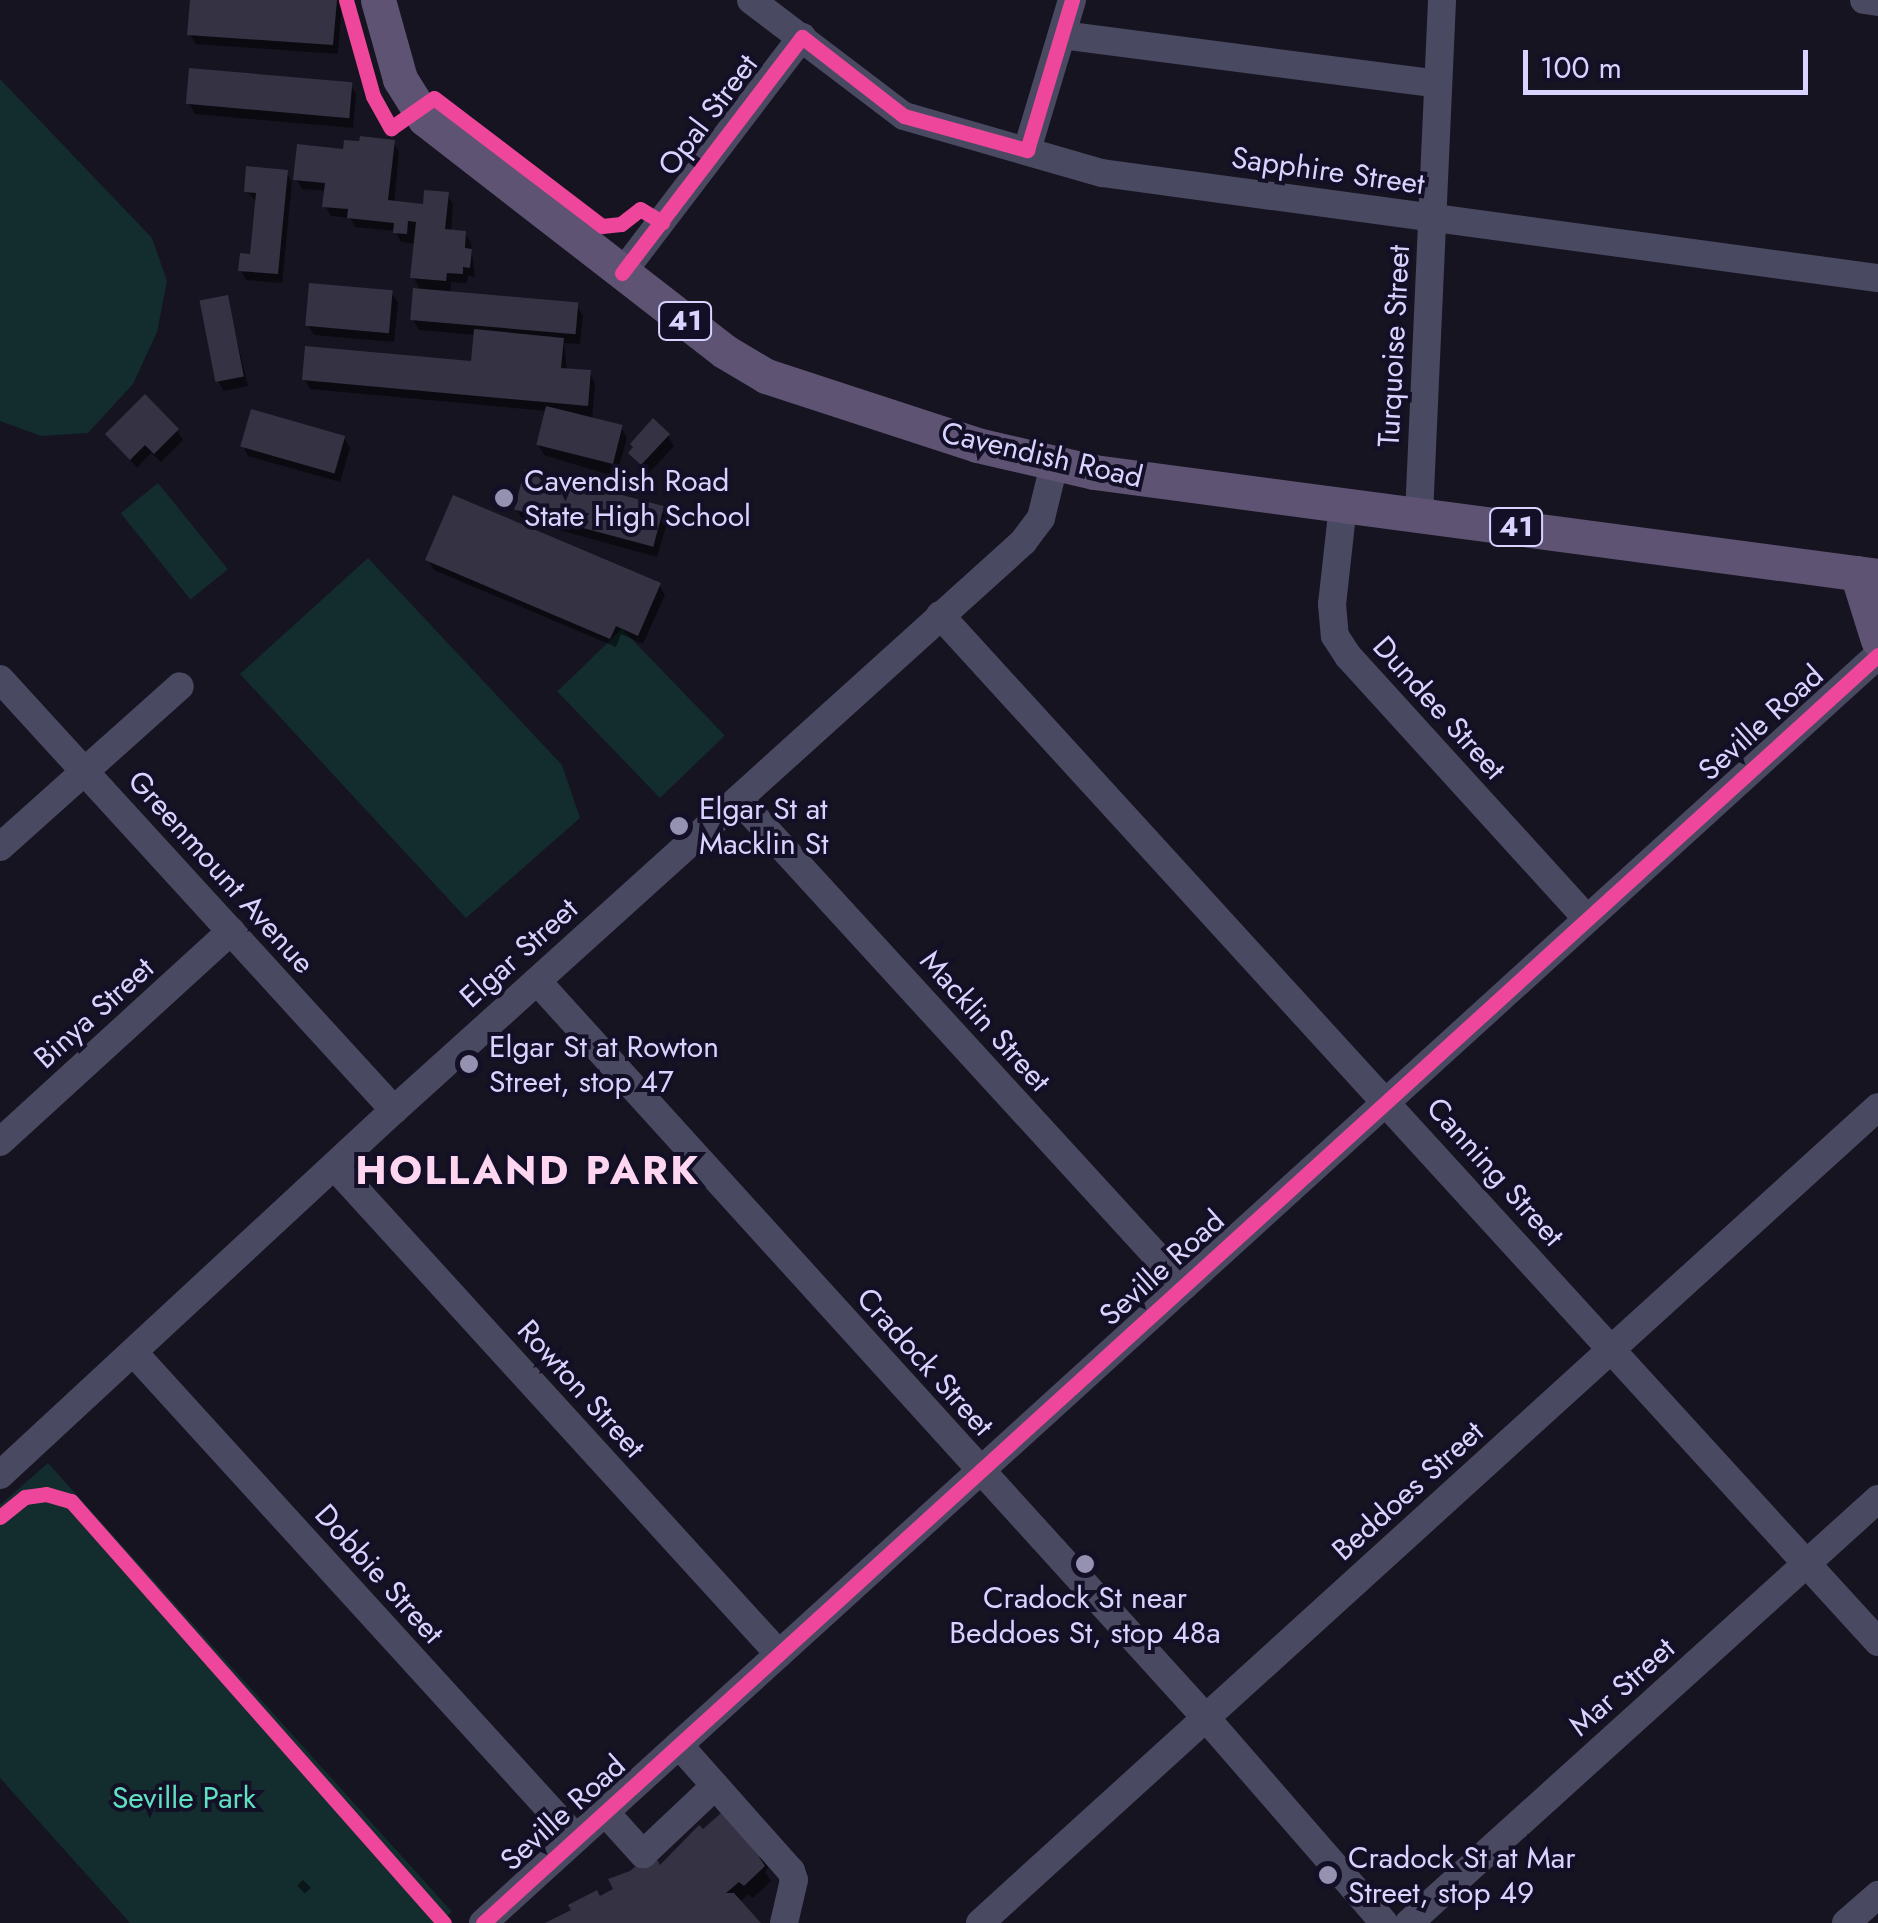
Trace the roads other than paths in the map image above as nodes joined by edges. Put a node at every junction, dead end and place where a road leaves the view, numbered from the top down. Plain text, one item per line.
1 (378, 0) edge
2 (751, 0) edge
3 (1072, 0) edge
4 (1442, 0) edge
5 (1864, 0) edge
6 (1878, 2) edge
7 (1062, 35) junction
8 (802, 37) junction
9 (1437, 84) junction
10 (1027, 150) junction
11 (1433, 218) junction
12 (622, 273) junction
13 (1878, 278) edge
14 (1054, 464) junction
15 (1342, 505) junction
16 (1419, 515) junction
17 (1868, 575) edge
18 (940, 615) junction
19 (1878, 640) edge
20 (1878, 654) edge
21 (0, 679) edge
22 (180, 686) dead end
23 (85, 771) junction
24 (739, 800) junction
25 (0, 847) edge
26 (1587, 918) junction
27 (231, 931) junction
28 (537, 981) junction
29 (1385, 1103) junction
30 (1878, 1107) edge
31 (394, 1110) junction
32 (0, 1142) edge
33 (335, 1168) junction
34 (1184, 1286) junction
35 (1611, 1350) junction
36 (135, 1354) junction
37 (980, 1470) junction
38 (0, 1476) edge
39 (1878, 1499) edge
40 (1806, 1564) junction
41 (1878, 1642) edge
42 (779, 1654) junction
43 (1206, 1718) junction
44 (679, 1744) junction
45 (715, 1786) junction
46 (605, 1812) junction
47 (576, 1838) junction
48 (1878, 1895) edge
49 (483, 1923) edge
50 (784, 1923) edge
51 (980, 1923) edge
52 (1384, 1923) edge
53 (1408, 1923) edge
54 (1846, 1923) edge

1 - 12 main road, Cavendish Road / 41
2 - 8 street, Sapphire Street
3 - 7 street
4 - 9 street, Turquoise Street
5 - 6 street
7 - 9 street
7 - 10 street
8 - 10 street, Sapphire Street
8 - 12 street, Opal Street
9 - 11 street, Turquoise Street
10 - 11 street, Sapphire Street
11 - 13 street, Sapphire Street
11 - 16 street, Turquoise Street
12 - 14 main road, Cavendish Road / 41
14 - 15 main road, Cavendish Road / 41
14 - 18 street, Elgar Street
15 - 16 main road, Cavendish Road / 41
15 - 26 street, Dundee Street
16 - 17 main road, Cavendish Road / 41
17 - 19 main road
18 - 24 street, Elgar Street
18 - 29 street, Canning Street
20 - 26 street, Seville Road
21 - 23 street, Greenmount Avenue
22 - 23 street
23 - 25 street
23 - 27 street, Greenmount Avenue
24 - 28 street, Elgar Street
24 - 34 street, Macklin Street
26 - 29 street, Seville Road
27 - 31 street, Greenmount Avenue
27 - 32 street, Binya Street
28 - 31 street, Elgar Street
28 - 37 street, Cradock Street
29 - 34 street, Seville Road
29 - 35 street, Canning Street
30 - 35 street, Beddoes Street
31 - 33 street, Elgar Street
33 - 36 street, Elgar Street
33 - 42 street, Rowton Street
34 - 37 street, Seville Road
35 - 40 street, Canning Street
35 - 43 street, Beddoes Street
36 - 38 street, Elgar Street
36 - 47 street, Dobbie Street
37 - 42 street, Seville Road
37 - 43 street, Cradock Street
39 - 40 street, Mar Street
40 - 41 street, Canning Street
40 - 53 street, Mar Street
42 - 44 street, Seville Road
43 - 51 street, Beddoes Street
43 - 52 street, Cradock Street
44 - 45 street
44 - 46 street, Seville Road
45 - 46 street
45 - 50 street
46 - 47 street, Seville Road
47 - 49 street, Seville Road
48 - 54 street

